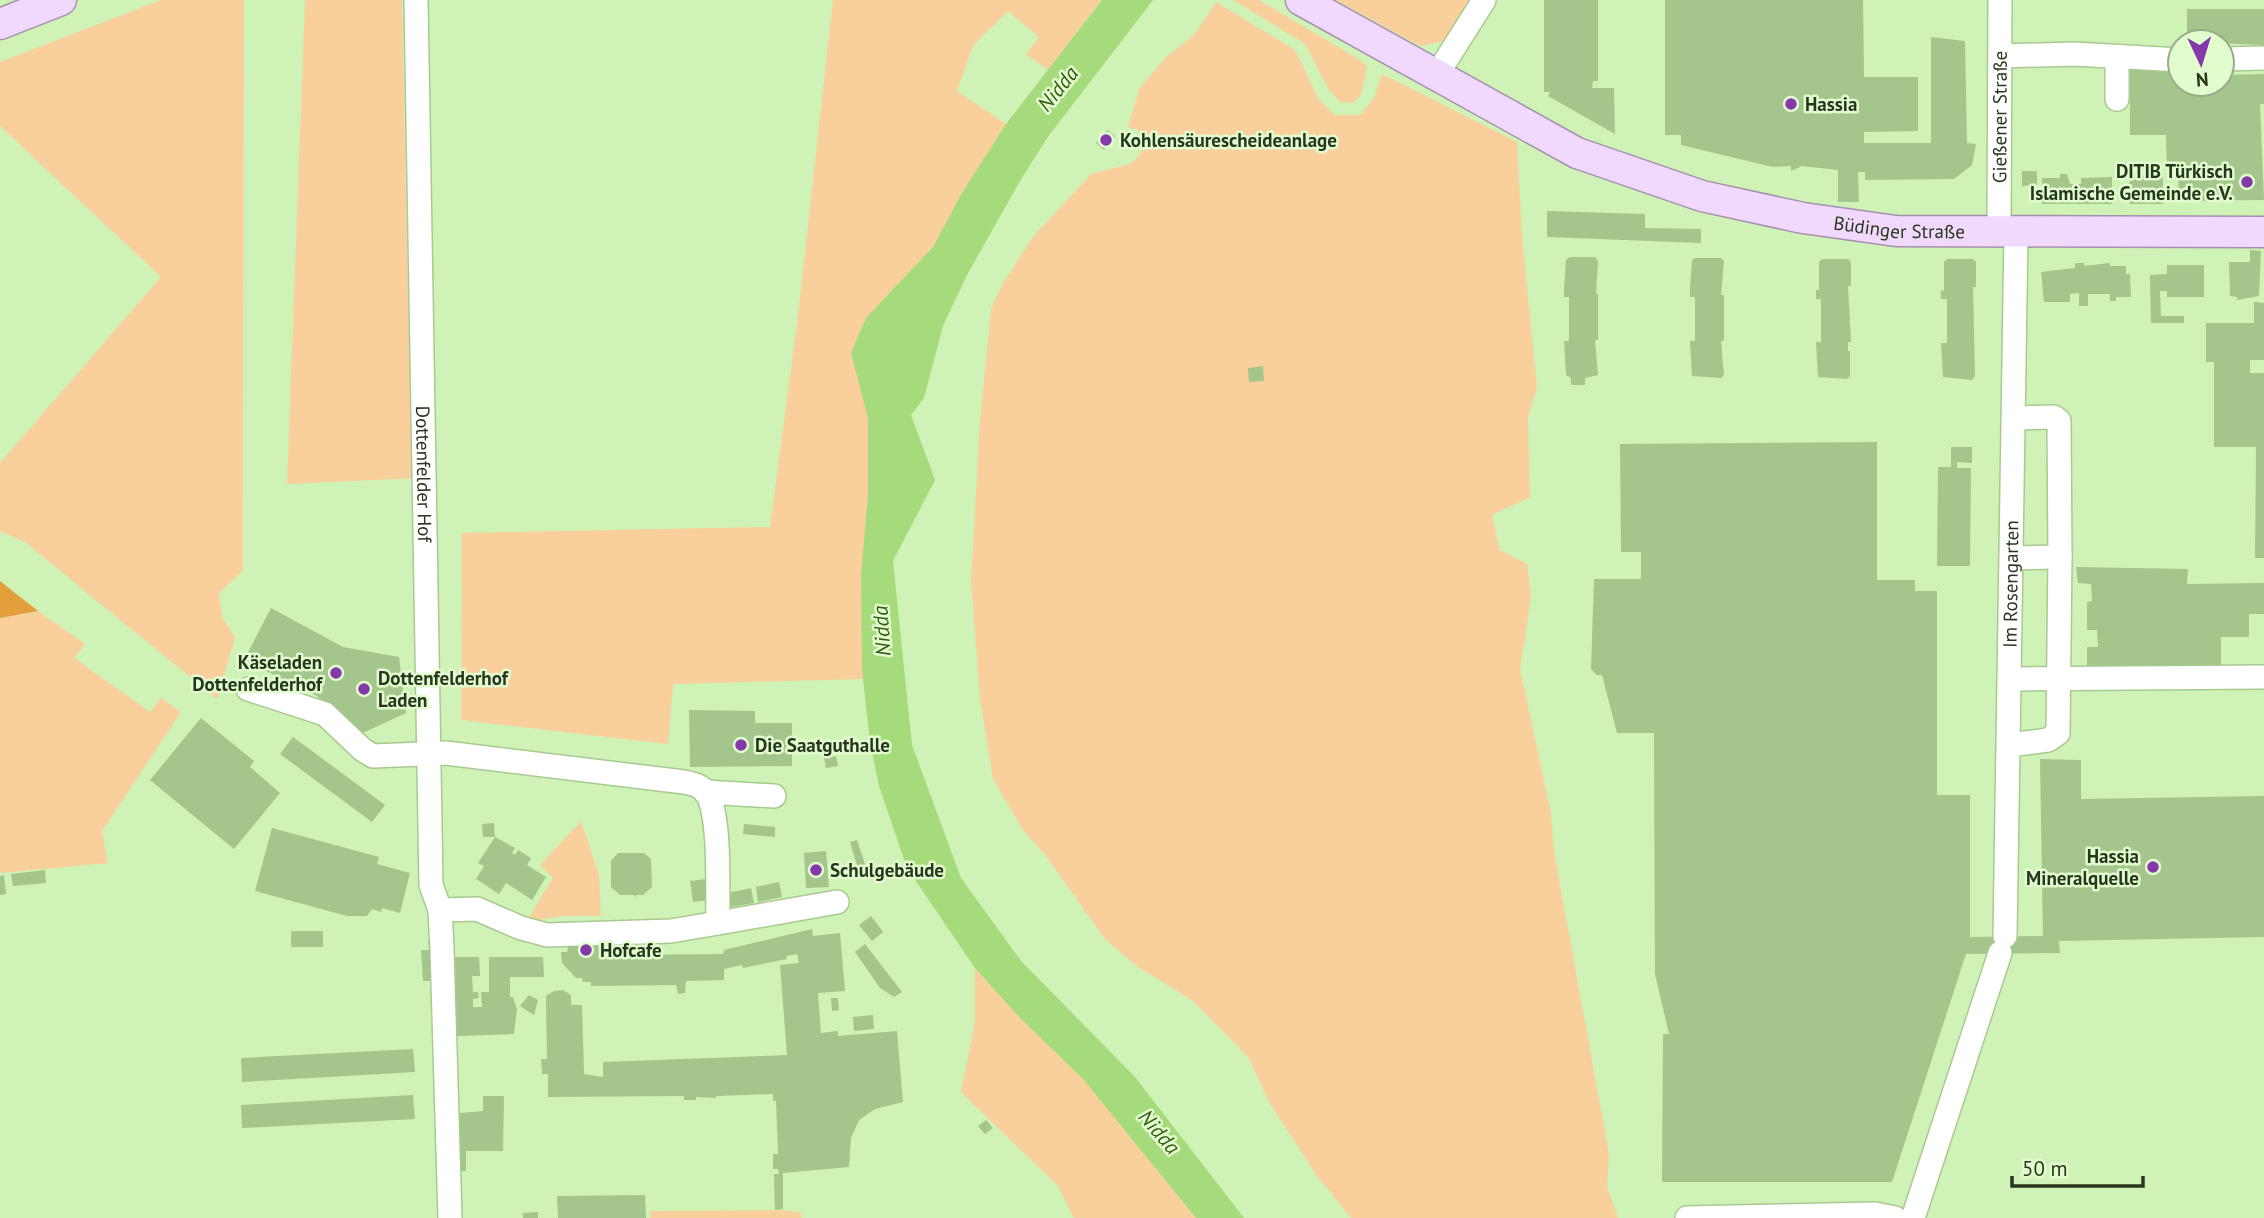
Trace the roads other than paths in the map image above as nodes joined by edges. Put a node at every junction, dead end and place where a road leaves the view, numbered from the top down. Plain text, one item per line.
1 (61, 0) edge
2 (416, 0) edge
3 (1301, 0) edge
4 (1484, 0) edge
5 (2000, 0) edge
6 (0, 24) edge
7 (2000, 56) junction
8 (2117, 58) junction
9 (2264, 58) edge
10 (2236, 59) edge
11 (2166, 60) edge
12 (1436, 76) junction
13 (2117, 99) dead end
14 (2264, 232) edge
15 (2008, 233) junction
16 (2014, 418) junction
17 (2060, 557) junction
18 (2012, 558) junction
19 (2264, 677) edge
20 (2010, 679) junction
21 (2060, 680) junction
22 (248, 689) dead end
23 (2009, 745) junction
24 (431, 752) junction
25 (705, 792) junction
26 (774, 796) dead end
27 (837, 902) dead end
28 (440, 910) junction
29 (718, 923) junction
30 (450, 1218) edge
31 (1687, 1218) edge
32 (1895, 1218) edge
33 (1913, 1218) edge

1 - 6 main road
2 - 24 street, Dottenfelder Hof
3 - 12 main road, Büdinger Straße
4 - 12 street
5 - 7 street, Gießener Straße
7 - 8 street
7 - 15 street, Gießener Straße
8 - 11 street
8 - 13 street
9 - 10 street
12 - 15 main road, Büdinger Straße
14 - 15 main road, Büdinger Straße
15 - 16 street, Im Rosengarten
16 - 17 street
16 - 18 street, Im Rosengarten
17 - 18 street
17 - 21 street
18 - 20 street, Im Rosengarten
19 - 21 street
20 - 21 street
20 - 23 street, Im Rosengarten
21 - 23 street
22 - 24 street
23 - 33 street, Im Rosengarten
24 - 25 street
24 - 28 street, Dottenfelder Hof
25 - 26 street
25 - 29 street
27 - 29 street
28 - 29 street
28 - 30 street, Dottenfelder Hof
31 - 32 street

